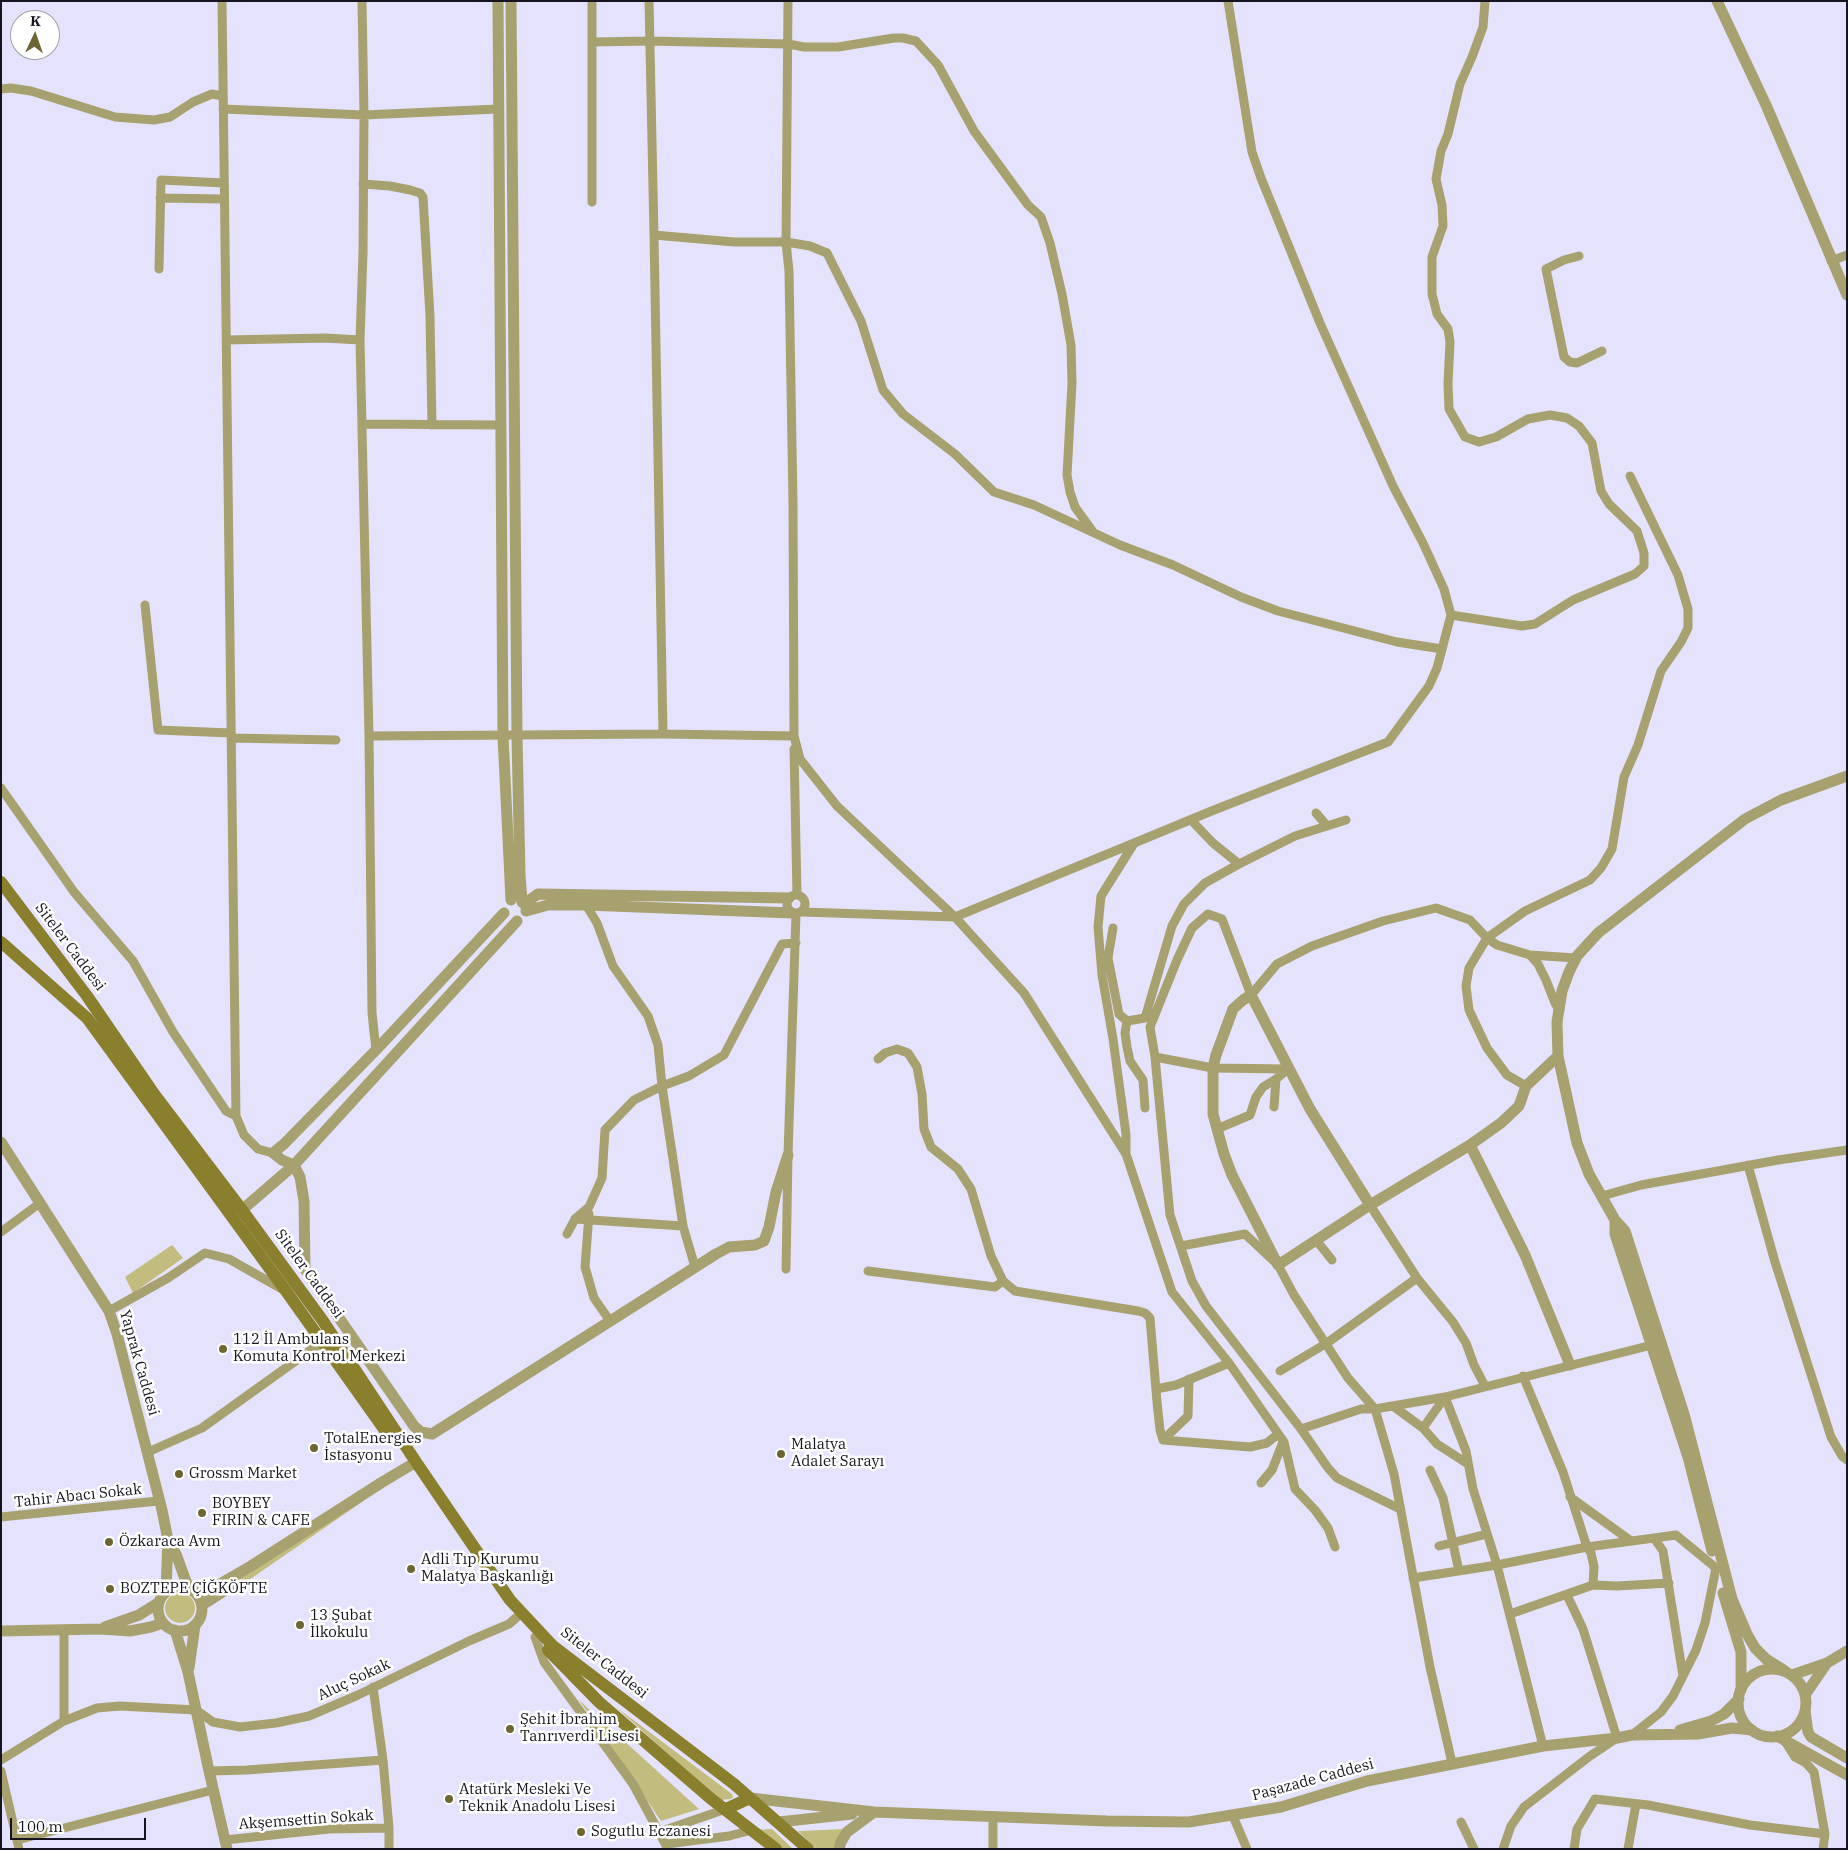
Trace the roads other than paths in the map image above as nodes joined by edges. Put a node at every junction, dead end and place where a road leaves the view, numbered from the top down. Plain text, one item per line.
1 (222, 1) edge
2 (362, 1) edge
3 (498, 1) edge
4 (511, 1) edge
5 (592, 1) edge
6 (649, 1) edge
7 (788, 1) edge
8 (1228, 1) edge
9 (1485, 1) edge
10 (1716, 1) edge
11 (649, 41) junction
12 (593, 42) junction
13 (788, 44) junction
14 (1, 89) edge
15 (223, 96) junction
16 (498, 109) junction
17 (223, 110) junction
18 (364, 115) junction
19 (224, 183) junction
20 (363, 184) junction
21 (160, 198) junction
22 (224, 199) junction
23 (592, 202) dead end
24 (654, 236) junction
25 (786, 242) junction
26 (1847, 255) edge
27 (1579, 256) dead end
28 (1831, 261) junction
29 (158, 269) dead end
30 (1847, 295) edge
31 (226, 340) junction
32 (360, 340) junction
33 (1602, 351) dead end
34 (362, 424) junction
35 (432, 425) junction
36 (500, 425) junction
37 (1630, 476) dead end
38 (1095, 534) junction
39 (145, 606) dead end
40 (1451, 615) junction
41 (1442, 649) junction
42 (662, 734) junction
43 (231, 735) junction
44 (369, 736) junction
45 (502, 736) junction
46 (517, 736) junction
47 (794, 736) junction
48 (336, 740) dead end
49 (1847, 776) edge
50 (1, 788) edge
51 (1316, 813) dead end
52 (1191, 820) junction
53 (1346, 820) dead end
54 (1327, 826) junction
55 (1133, 844) junction
56 (1239, 864) junction
57 (1, 882) edge
58 (793, 896) junction
59 (521, 904) junction
60 (586, 905) junction
61 (504, 913) junction
62 (796, 913) junction
63 (956, 917) junction
64 (516, 921) junction
65 (1113, 928) dead end
66 (1487, 938) junction
67 (1, 942) edge
68 (796, 944) junction
69 (1530, 955) junction
70 (1576, 958) junction
71 (1251, 995) junction
72 (1558, 1008) junction
73 (1127, 1021) junction
74 (376, 1050) junction
75 (1558, 1056) junction
76 (1155, 1057) junction
77 (878, 1059) dead end
78 (1213, 1068) junction
79 (1288, 1069) junction
80 (1276, 1079) junction
81 (662, 1086) junction
82 (1526, 1086) junction
83 (1274, 1107) dead end
84 (1145, 1108) dead end
85 (236, 1116) junction
86 (1217, 1129) junction
87 (1, 1142) edge
88 (1470, 1145) junction
89 (1847, 1150) edge
90 (273, 1153) junction
91 (1126, 1154) junction
92 (788, 1155) junction
93 (294, 1165) junction
94 (1748, 1165) junction
95 (1602, 1196) junction
96 (40, 1203) junction
97 (1370, 1205) junction
98 (589, 1206) junction
99 (242, 1210) junction
100 (575, 1219) junction
101 (589, 1219) junction
102 (1615, 1220) junction
103 (682, 1226) junction
104 (1, 1232) edge
105 (567, 1234) dead end
106 (1316, 1240) junction
107 (1181, 1246) junction
108 (1332, 1260) dead end
109 (695, 1266) junction
110 (1278, 1266) junction
111 (786, 1269) dead end
112 (868, 1271) dead end
113 (1418, 1278) junction
114 (1003, 1280) junction
115 (286, 1291) junction
116 (109, 1311) junction
117 (610, 1321) junction
118 (322, 1342) junction
119 (1327, 1343) junction
120 (1652, 1345) junction
121 (1229, 1363) junction
122 (1570, 1364) junction
123 (1280, 1372) dead end
124 (1523, 1376) junction
125 (1189, 1379) junction
126 (1485, 1386) junction
127 (1156, 1389) junction
128 (1445, 1397) junction
129 (1393, 1406) junction
130 (1375, 1409) junction
131 (1422, 1428) junction
132 (1301, 1429) junction
133 (1281, 1438) junction
134 (1163, 1440) junction
135 (148, 1452) junction
136 (1847, 1460) edge
137 (1468, 1464) junction
138 (415, 1466) junction
139 (1430, 1470) dead end
140 (1261, 1483) dead end
141 (1570, 1497) junction
142 (158, 1501) junction
143 (1400, 1509) junction
144 (1, 1517) edge
145 (1487, 1534) junction
146 (1654, 1538) junction
147 (168, 1540) junction
148 (1631, 1541) junction
149 (1452, 1542) junction
150 (1439, 1546) dead end
151 (1335, 1547) dead end
152 (1587, 1547) junction
153 (1497, 1566) junction
154 (1716, 1568) junction
155 (1458, 1571) junction
156 (1413, 1578) junction
157 (1669, 1584) junction
158 (1593, 1585) junction
159 (191, 1590) junction
160 (166, 1591) junction
161 (1567, 1595) junction
162 (158, 1603) junction
163 (202, 1604) junction
164 (1510, 1614) junction
165 (517, 1617) junction
166 (163, 1623) junction
167 (195, 1625) junction
168 (101, 1629) junction
169 (64, 1630) junction
170 (175, 1630) junction
171 (1, 1631) edge
172 (535, 1637) junction
173 (1847, 1650) edge
174 (1827, 1663) junction
175 (188, 1672) junction
176 (1788, 1673) junction
177 (1683, 1676) junction
178 (373, 1687) junction
179 (1740, 1695) junction
180 (1805, 1695) junction
181 (196, 1710) junction
182 (1805, 1711) junction
183 (64, 1721) junction
184 (1752, 1730) junction
185 (1632, 1735) junction
186 (1667, 1735) junction
187 (1617, 1738) junction
188 (1781, 1738) junction
189 (1543, 1746) junction
190 (1847, 1758) edge
191 (1, 1760) edge
192 (383, 1760) junction
193 (1452, 1763) junction
194 (1, 1770) edge
195 (209, 1771) junction
196 (1847, 1775) edge
197 (213, 1790) junction
198 (750, 1798) junction
199 (1636, 1804) junction
200 (726, 1810) junction
201 (874, 1812) junction
202 (993, 1816) junction
203 (1233, 1816) junction
204 (779, 1822) junction
205 (1461, 1822) dead end
206 (389, 1828) junction
207 (752, 1830) junction
208 (659, 1832) junction
209 (1824, 1834) junction
210 (18, 1844) edge
211 (226, 1844) edge
212 (667, 1847) edge
213 (389, 1849) edge
214 (776, 1849) edge
215 (808, 1849) edge
216 (839, 1849) edge
217 (993, 1849) edge
218 (1247, 1849) edge
219 (1474, 1849) edge
220 (1503, 1849) edge
221 (1574, 1849) edge
222 (1628, 1849) edge
223 (1824, 1849) edge

1 - 15 street
2 - 18 street
3 - 16 street
4 - 46 street
5 - 12 street
6 - 11 street
7 - 13 street
8 - 40 street
9 - 40 street
10 - 28 street
11 - 12 street
11 - 13 street
11 - 24 street
12 - 23 street
13 - 25 street
13 - 38 street
14 - 15 street
15 - 17 street
16 - 18 street
16 - 36 street
17 - 18 street
17 - 19 street
18 - 20 street
19 - 21 street
19 - 22 street
20 - 32 street
20 - 35 street
21 - 22 street
21 - 29 street
22 - 31 street
24 - 25 street
24 - 42 street
25 - 38 street
25 - 47 street
26 - 28 street
27 - 33 street
28 - 30 street
31 - 32 street
31 - 43 street
32 - 34 street
34 - 35 street
34 - 44 street
35 - 36 street
36 - 45 street
37 - 66 street
38 - 41 street
39 - 43 street
40 - 41 street
41 - 52 street
42 - 46 street
42 - 47 street
43 - 48 street
43 - 85 street
44 - 45 street
44 - 74 street
45 - 46 street
45 - 59 street
46 - 59 street
47 - 58 street
47 - 63 street
49 - 70 street
50 - 85 street
51 - 54 street
52 - 55 street
52 - 56 street
53 - 54 street
54 - 56 street
55 - 63 street
55 - 91 street
56 - 73 street
57 - 99 main road, Siteler Caddesi
58 - 59 street
58 - 62 street
58 - 62 street
59 - 60 street
59 - 61 street
59 - 64 street
60 - 62 street
60 - 81 street
61 - 64 street
61 - 74 street
62 - 63 street
62 - 68 street
63 - 91 street
64 - 93 street
65 - 73 street
66 - 69 street
66 - 71 street
66 - 82 street
67 - 115 main road, Siteler Caddesi
68 - 81 street
68 - 92 street
69 - 70 street
69 - 72 street
70 - 72 street
71 - 76 street
71 - 78 street
71 - 79 street
72 - 75 street
73 - 84 street
74 - 90 street
75 - 82 street
75 - 95 street
76 - 78 street
76 - 107 street
77 - 114 street
78 - 79 street
78 - 86 street
79 - 80 street
79 - 97 street
80 - 83 street
80 - 86 street
81 - 98 street
81 - 103 street
82 - 88 street
85 - 90 street
86 - 110 street
87 - 96 street, Yaprak Caddesi
88 - 97 street
88 - 122 street
89 - 94 street
90 - 93 street
91 - 121 street
92 - 109 street
92 - 111 street
93 - 99 street
93 - 117 street
94 - 95 street
94 - 136 street
95 - 102 street
96 - 104 street
96 - 116 street, Yaprak Caddesi
97 - 106 street
97 - 113 street
98 - 100 street
98 - 101 street
99 - 138 main road, Siteler Caddesi
100 - 101 street
100 - 105 street
101 - 103 street
101 - 117 street
102 - 120 street
102 - 176 street
103 - 109 street
106 - 108 street
106 - 110 street
107 - 110 street
107 - 132 street
109 - 117 street
110 - 119 street
112 - 114 street
113 - 119 street
113 - 126 street
114 - 127 street
115 - 116 street
115 - 118 main road, Siteler Caddesi
116 - 135 street, Yaprak Caddesi
118 - 135 street
118 - 138 main road, Siteler Caddesi
119 - 123 street
119 - 130 street
120 - 122 street
120 - 154 street
121 - 125 street
121 - 133 street
122 - 124 street
124 - 126 street
124 - 141 street
125 - 127 street
125 - 134 street
126 - 128 street
127 - 134 street
128 - 129 street
128 - 131 street
128 - 137 street
129 - 130 street
129 - 131 street
130 - 132 street
130 - 143 street
131 - 137 street
132 - 143 street
133 - 134 street
133 - 140 street
133 - 151 street
135 - 142 street, Yaprak Caddesi
137 - 145 street
138 - 159 street
138 - 163 street
138 - 165 main road, Siteler Caddesi
138 - 198 main road, Siteler Caddesi
139 - 149 street
141 - 148 street
141 - 152 street
142 - 144 street, Tahir Abacı Sokak
142 - 147 street, Yaprak Caddesi
143 - 156 street
145 - 149 street
145 - 153 street
146 - 148 street
146 - 154 street
146 - 157 street
147 - 159 street
147 - 160 street, Yaprak Caddesi
148 - 152 street
149 - 150 street
149 - 155 street
152 - 153 street
152 - 158 street
153 - 155 street
153 - 164 street
154 - 177 street
154 - 179 street
155 - 156 street
156 - 193 street
157 - 158 street
157 - 177 street
158 - 161 street
159 - 160 street
159 - 163 street
160 - 162 street
161 - 164 street
161 - 187 street
162 - 166 street
162 - 168 street
163 - 167 street
164 - 189 street
165 - 172 main road, Siteler Caddesi
165 - 178 street, Aluç Sokak
166 - 168 street
166 - 170 street
167 - 170 street
167 - 175 street
168 - 169 street
169 - 171 street
169 - 183 street
170 - 175 street
172 - 200 main road, Siteler Caddesi
172 - 208 street
173 - 174 street
174 - 176 street
174 - 180 street
175 - 181 street
176 - 179 street
176 - 180 street
177 - 185 street
178 - 181 street, Aluç Sokak
178 - 192 street
179 - 184 street
179 - 186 street
180 - 182 street
181 - 183 street
181 - 195 street
182 - 188 street
182 - 190 street
183 - 191 street
184 - 186 street, Paşazade Caddesi
184 - 188 street
185 - 186 street, Paşazade Caddesi
185 - 187 street, Paşazade Caddesi
187 - 189 street, Paşazade Caddesi
187 - 220 street
188 - 196 street
188 - 209 street
189 - 193 street, Paşazade Caddesi
192 - 195 street
192 - 206 street
193 - 203 street, Paşazade Caddesi
194 - 210 street
195 - 197 street
197 - 210 street
197 - 211 street
198 - 200 main road
198 - 201 street, Paşazade Caddesi
198 - 204 main road, Siteler Caddesi
199 - 209 street
199 - 221 street
199 - 222 street
200 - 207 main road, Siteler Caddesi
200 - 208 street
201 - 202 street, Paşazade Caddesi
201 - 204 street, Paşazade Caddesi
201 - 216 street
202 - 203 street, Paşazade Caddesi
202 - 217 street
203 - 218 street
204 - 207 main road
204 - 215 main road, Siteler Caddesi
205 - 219 street
206 - 211 street, Akşemsettin Sokak
206 - 213 street
207 - 212 street
207 - 214 main road, Siteler Caddesi
208 - 212 street
209 - 223 street

